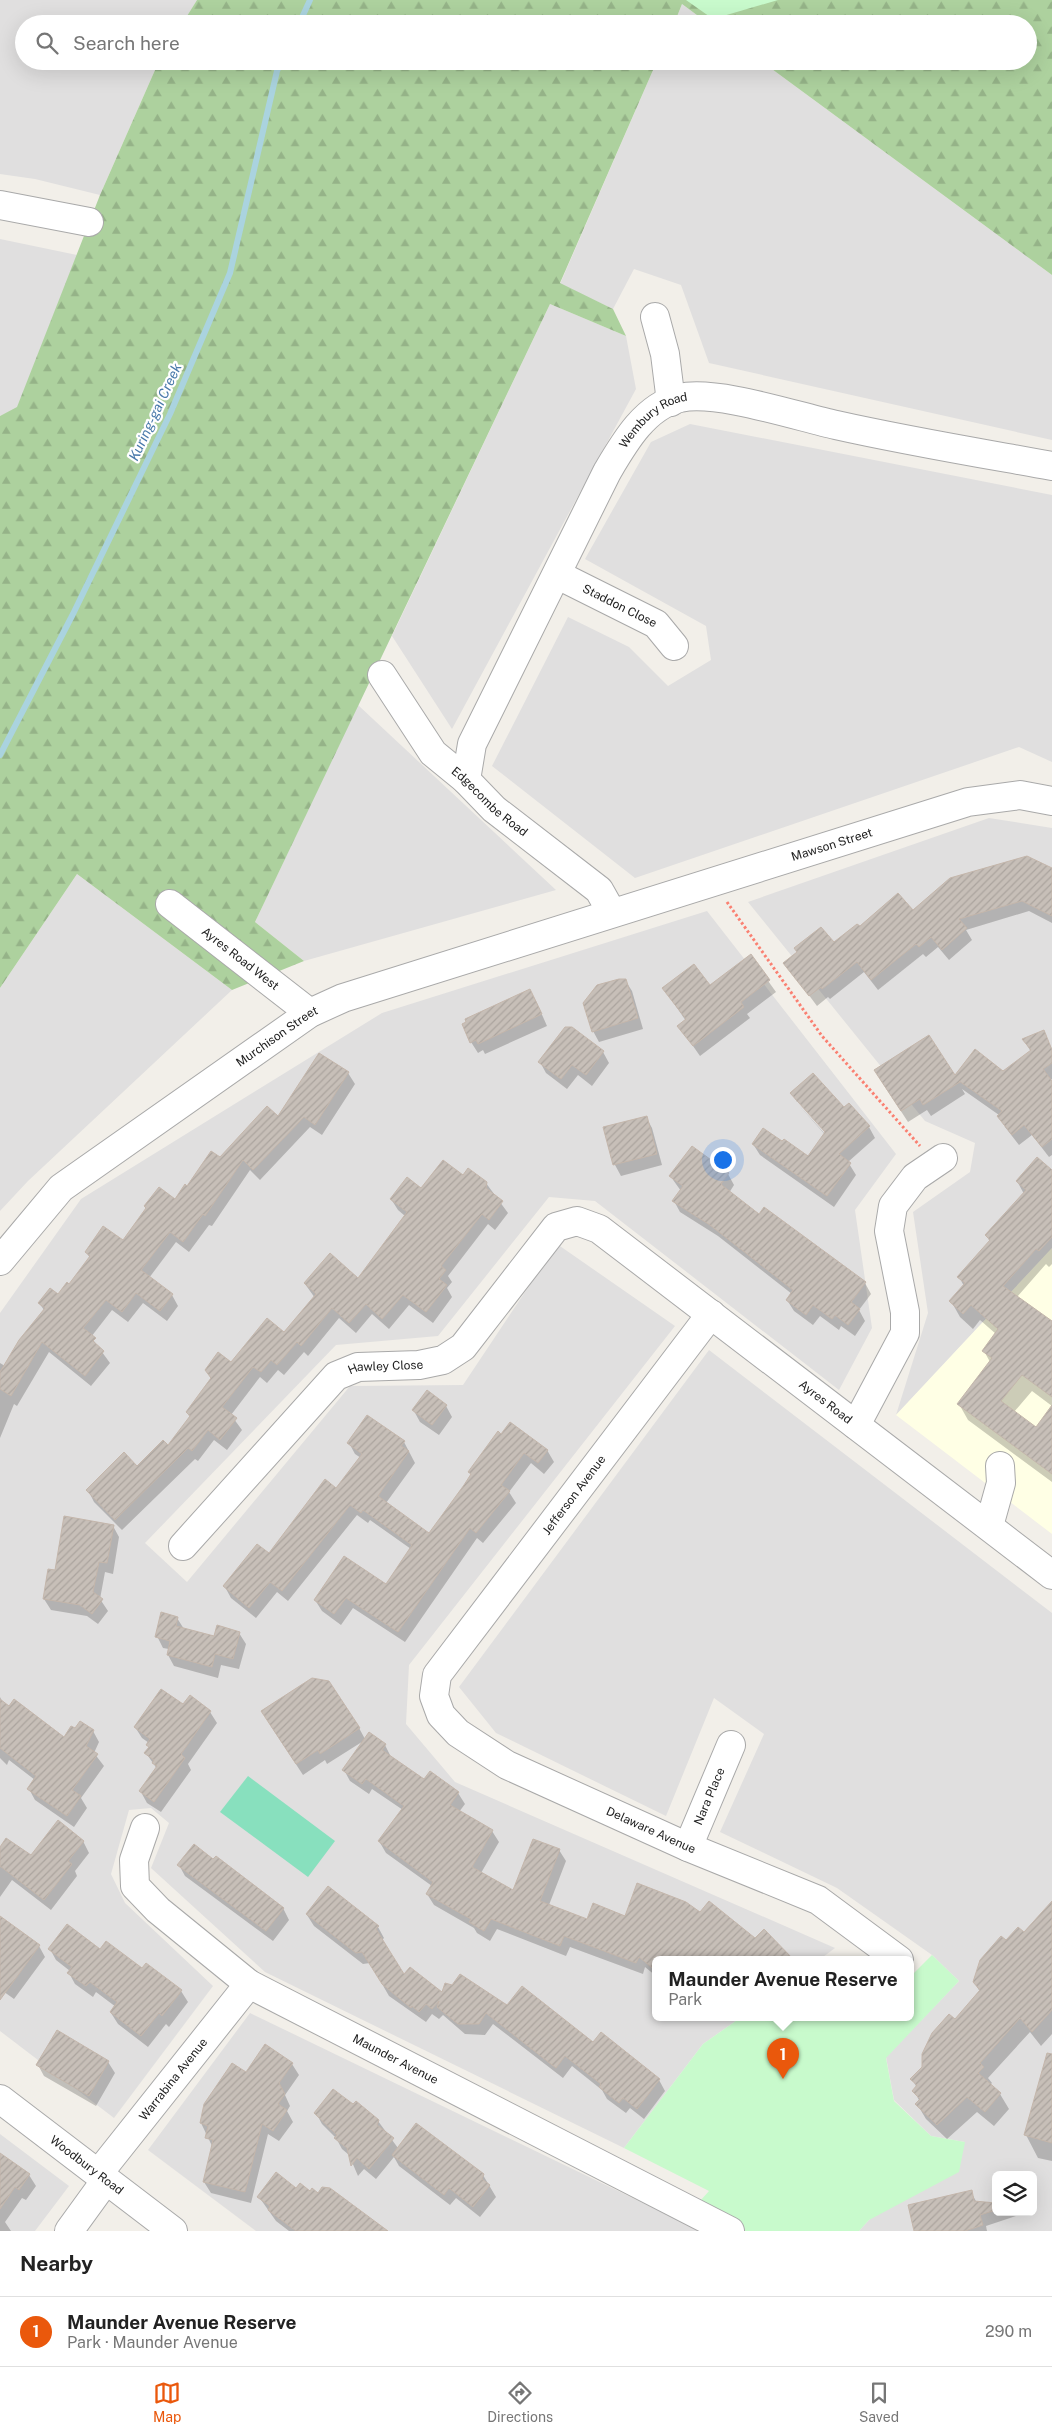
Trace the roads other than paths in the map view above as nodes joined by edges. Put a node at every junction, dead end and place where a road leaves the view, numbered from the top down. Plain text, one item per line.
1 (0, 205) edge
2 (89, 222) dead end
3 (655, 317) dead end
4 (671, 402) junction
5 (1052, 466) edge
6 (558, 575) junction
7 (674, 646) dead end
8 (382, 675) dead end
9 (466, 780) junction
10 (1052, 801) edge
11 (170, 904) dead end
12 (612, 913) junction
13 (310, 1013) junction
14 (943, 1158) road end
15 (598, 1229) joint
16 (0, 1261) edge
17 (711, 1314) junction
18 (856, 1425) junction
19 (1000, 1466) dead end
20 (988, 1526) junction
21 (183, 1546) dead end
22 (1052, 1574) edge
23 (437, 1675) joint
24 (731, 1745) dead end
25 (145, 1828) dead end
26 (688, 1847) junction
27 (894, 1956) edge
28 (249, 1984) junction
29 (0, 2099) edge
30 (102, 2177) junction
31 (69, 2231) edge
32 (173, 2231) edge
33 (730, 2231) edge

1 - 2 street
3 - 4 street
4 - 5 street, Wembury Road
4 - 6 street, Wembury Road
6 - 7 street, Staddon Close
6 - 9 street, Wembury Road
8 - 9 street, Edgecombe Road
9 - 12 street, Edgecombe Road
10 - 12 street, Mawson Street
11 - 13 street, Ayres Road West
12 - 13 street, Murchison Street
13 - 16 street, Murchison Street
14 - 18 street
15 - 17 street, Ayres Road
15 - 21 street, Hawley Close
17 - 18 street, Ayres Road
17 - 23 street, Jefferson Avenue
18 - 20 street, Ayres Road
19 - 20 street
20 - 22 street, Ayres Road
23 - 26 street, Delaware Avenue
24 - 26 street, Nara Place
25 - 28 street, Maunder Avenue
26 - 27 street, Delaware Avenue
28 - 30 street, Warrabina Avenue
28 - 33 street, Maunder Avenue
29 - 30 street, Woodbury Road
30 - 31 street, Warrabina Avenue
30 - 32 street, Woodbury Road

